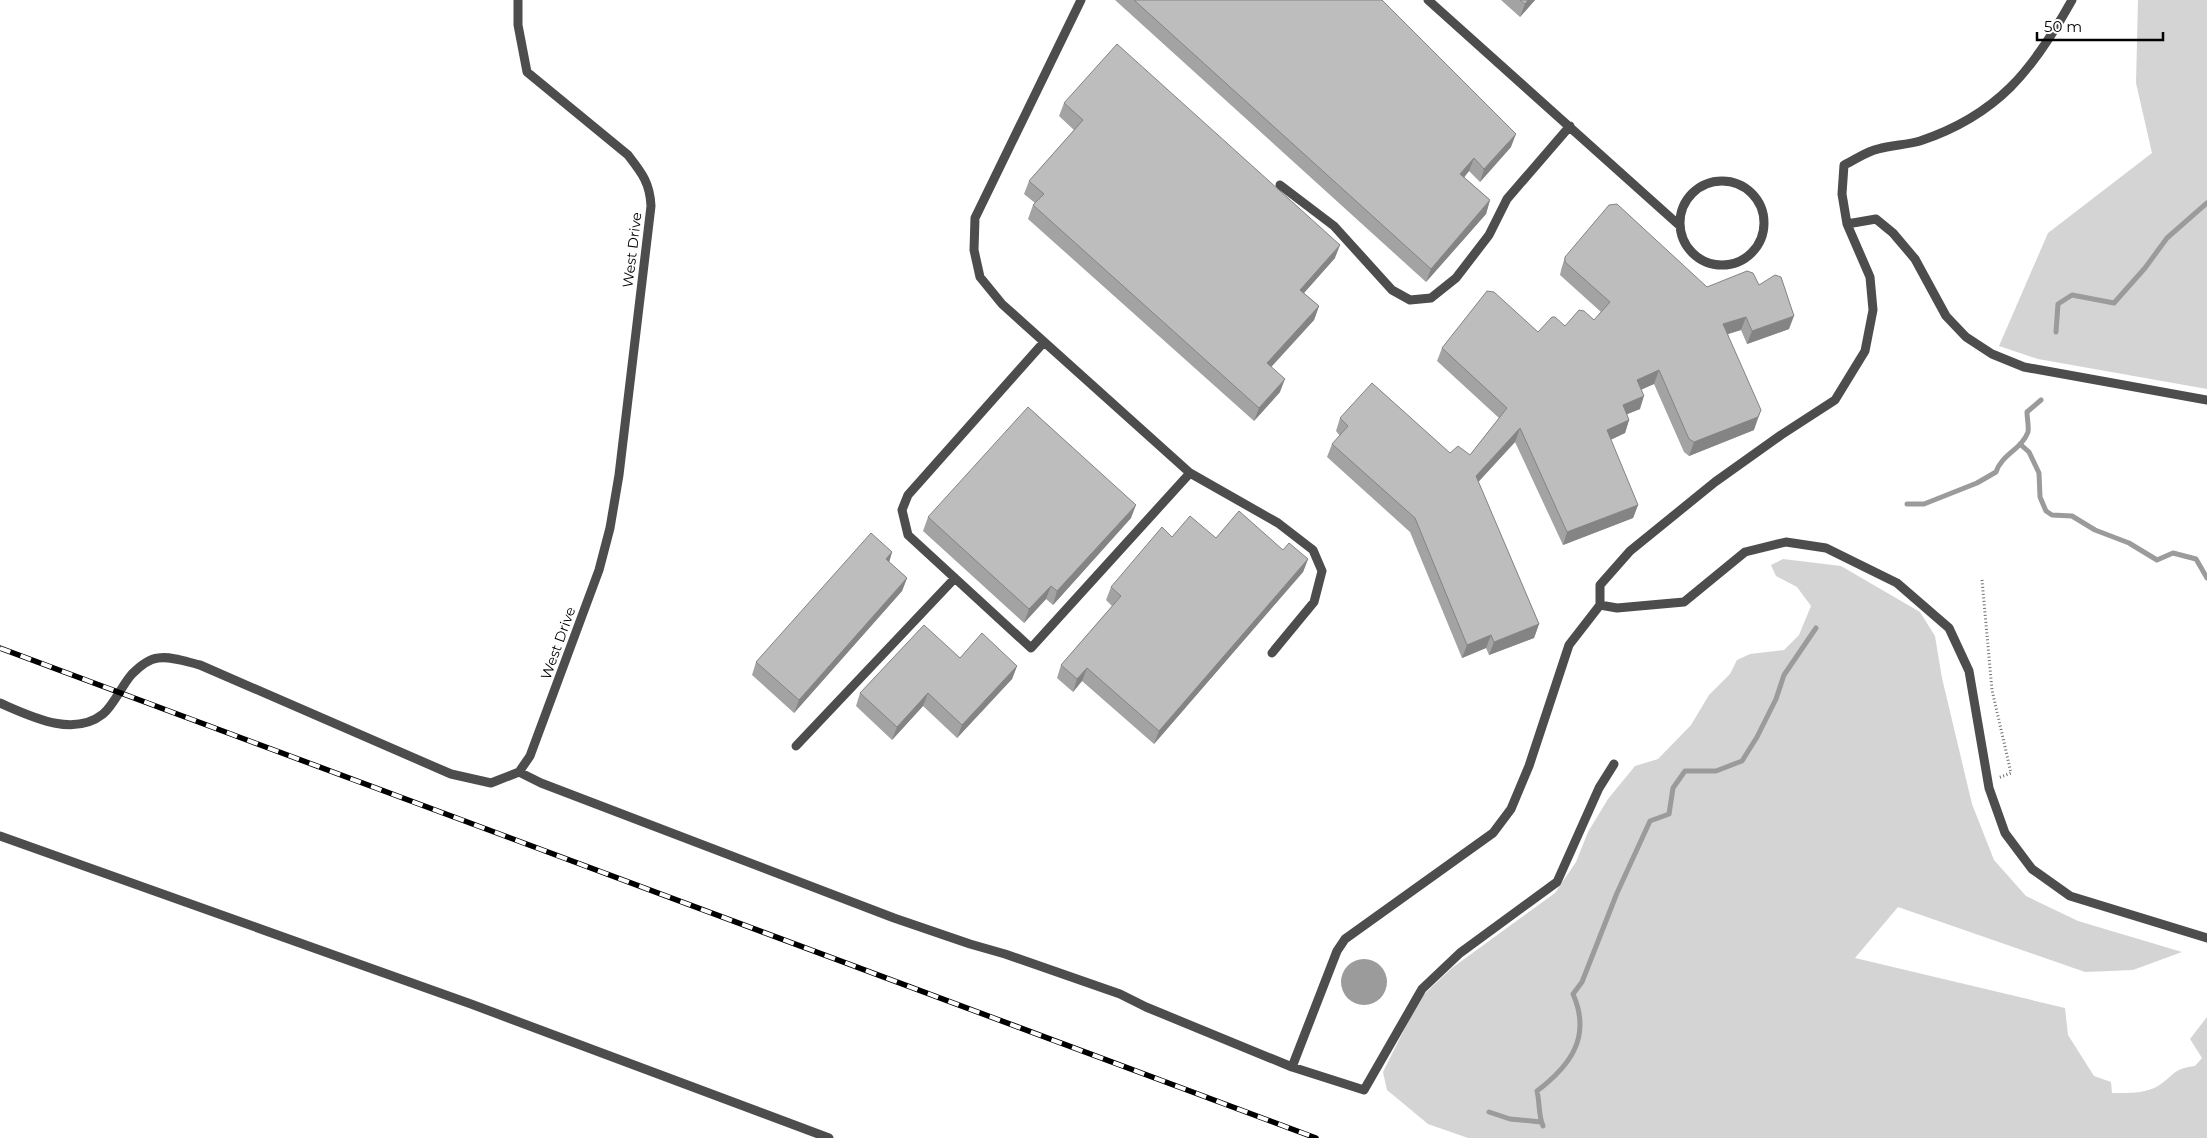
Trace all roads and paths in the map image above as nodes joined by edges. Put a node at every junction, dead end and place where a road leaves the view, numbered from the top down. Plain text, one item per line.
1 (518, 0) edge
2 (1081, 0) edge
3 (1428, 0) edge
4 (2072, 0) edge
5 (1570, 126) junction
6 (1280, 185) dead end
7 (1847, 224) junction
8 (1680, 226) junction
9 (1044, 342) junction
10 (2207, 400) edge
11 (1190, 473) junction
12 (955, 578) junction
13 (1982, 580) dead end
14 (1600, 605) junction
15 (1272, 653) dead end
16 (0, 703) edge
17 (796, 746) dead end
18 (1614, 764) dead end
19 (519, 772) junction
20 (1988, 782) junction
21 (0, 836) edge
22 (2207, 938) edge
23 (1292, 1067) junction
24 (829, 1138) edge

1 - 19 street, West Drive
2 - 9 street
3 - 5 street
4 - 7 street
5 - 6 street
5 - 8 street
7 - 10 street
7 - 14 street
8 - 8 street
9 - 11 street
9 - 12 street
11 - 12 street
11 - 15 street
12 - 17 street
13 - 20 path
14 - 20 street
14 - 23 street
16 - 19 street
18 - 23 street
19 - 23 street
20 - 22 street
21 - 24 street

